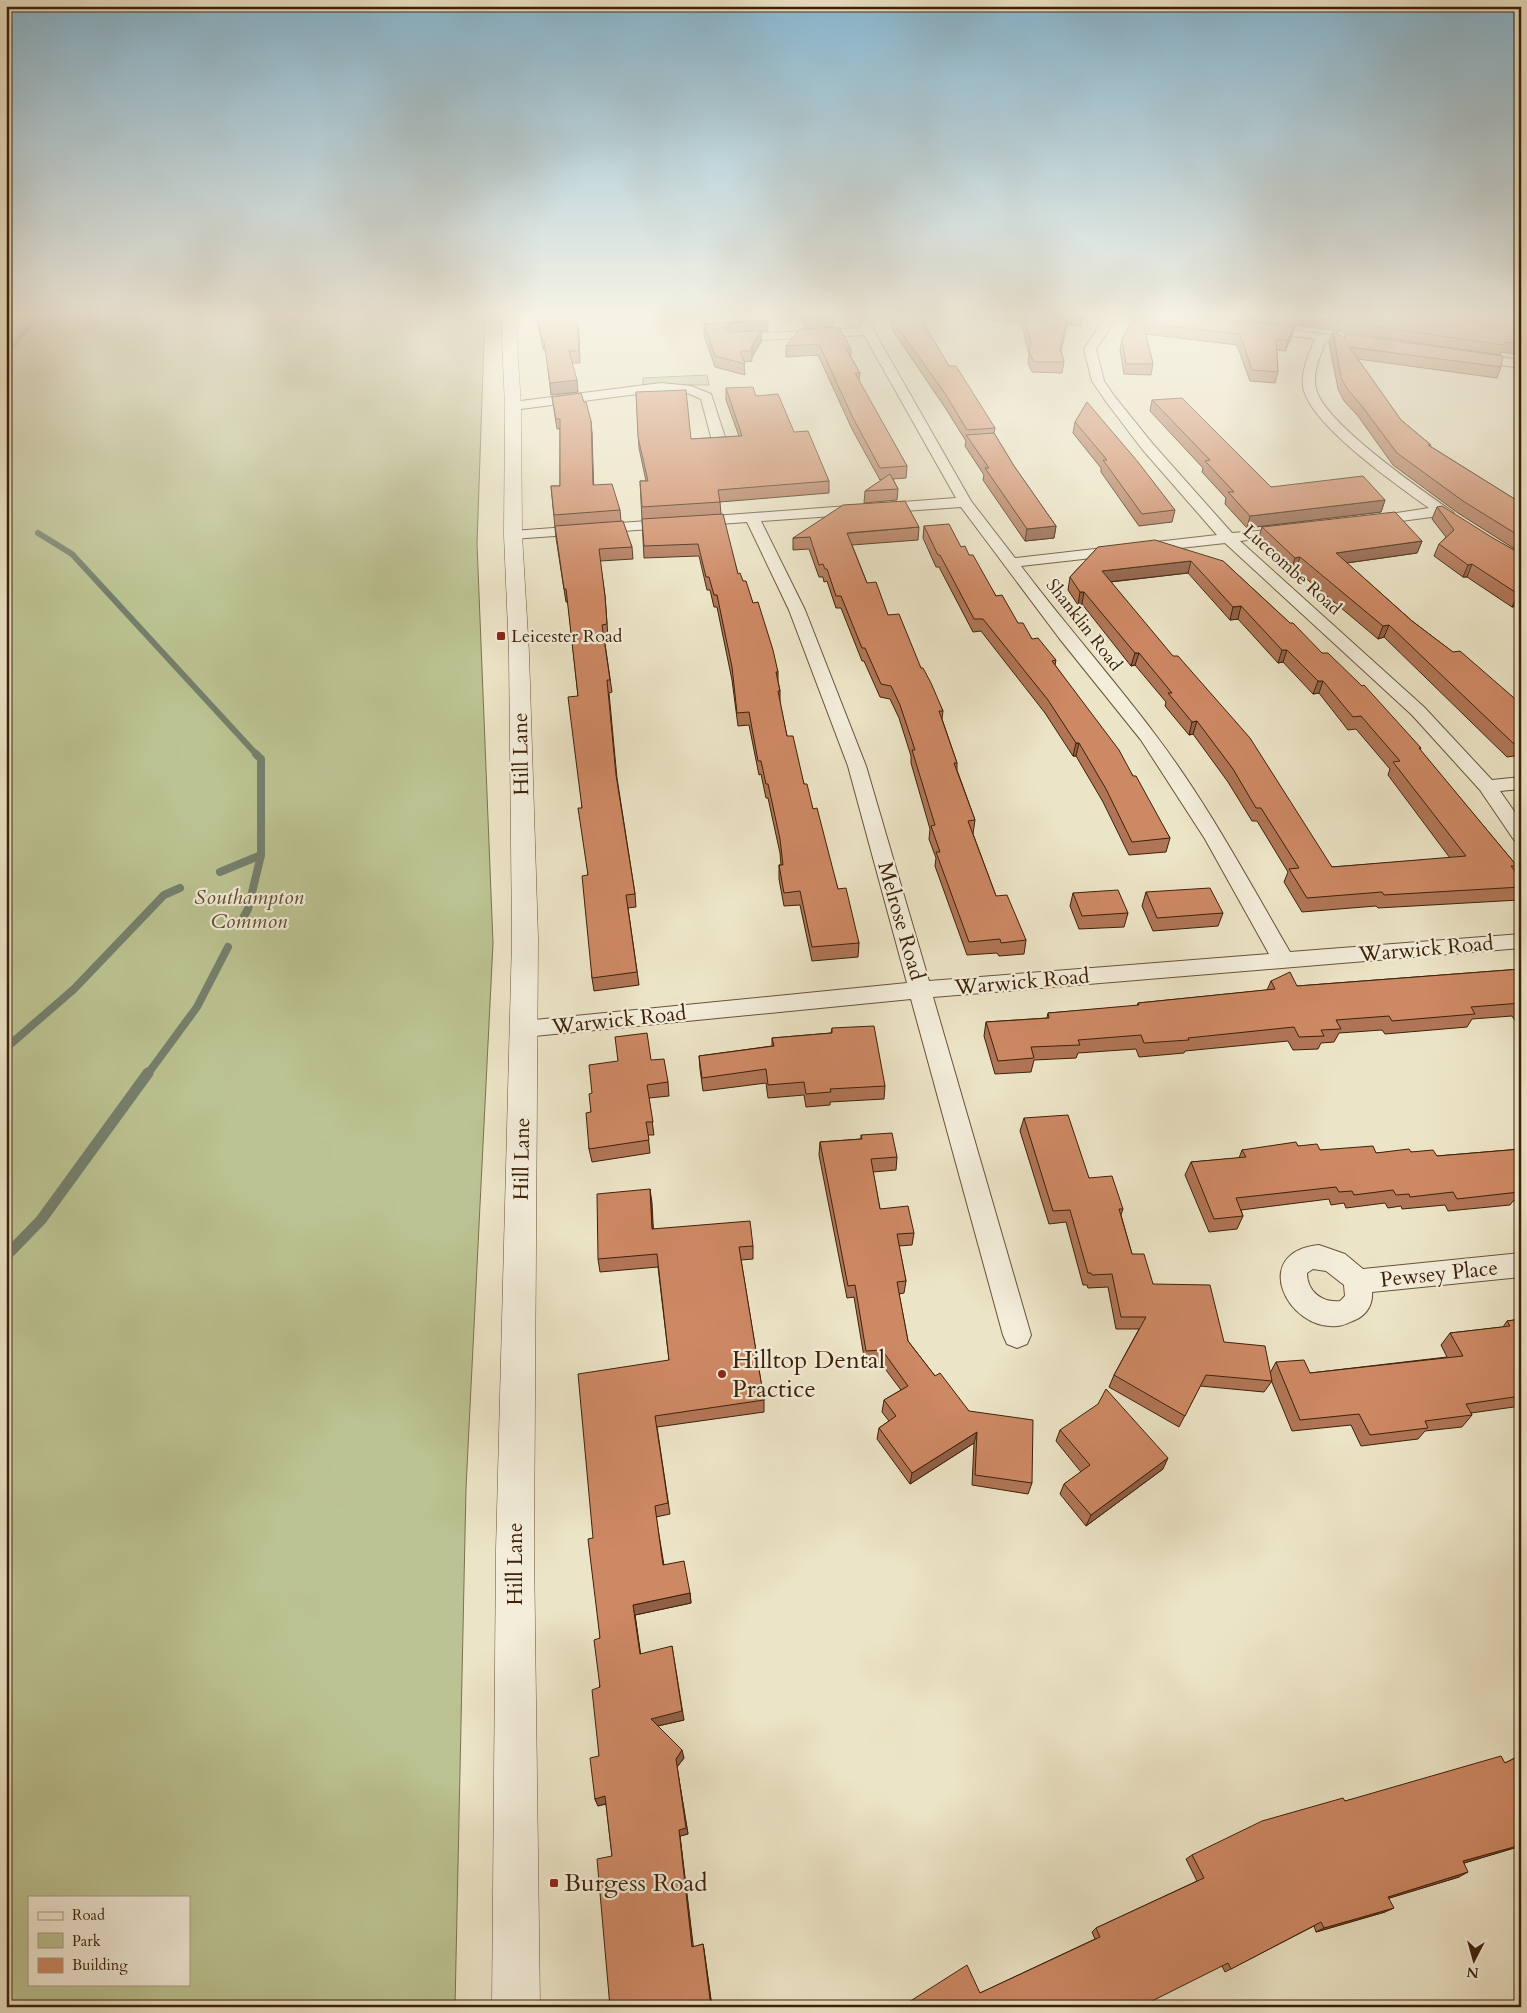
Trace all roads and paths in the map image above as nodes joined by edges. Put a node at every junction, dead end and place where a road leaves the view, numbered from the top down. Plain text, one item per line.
1 (513, 406) edge
2 (710, 406) edge
3 (911, 406) edge
4 (1117, 406) edge
5 (1319, 406) edge
6 (720, 431) dead end
7 (965, 502) junction
8 (1441, 510) junction
9 (752, 518) junction
10 (1457, 521) edge
11 (1359, 522) edge
12 (1303, 530) edge
13 (513, 535) junction
14 (1227, 537) junction
15 (1010, 563) junction
16 (1521, 783) edge
17 (1487, 786) junction
18 (1521, 836) edge
19 (1521, 941) edge
20 (1284, 960) junction
21 (921, 990) junction
22 (524, 1029) junction
23 (1521, 1265) edge
24 (1357, 1282) dead end
25 (1017, 1335) dead end
26 (516, 2007) edge

1 - 13 street, Hill Lane
2 - 6 street
3 - 7 street, Shanklin Road
4 - 14 street, Luccombe Road
5 - 8 street
7 - 9 street
7 - 15 street, Shanklin Road
8 - 10 street
8 - 11 street
9 - 13 street
9 - 21 street, Melrose Road
12 - 14 street
13 - 22 street, Hill Lane
14 - 15 street
14 - 17 street, Luccombe Road
15 - 20 street, Shanklin Road
16 - 17 street
17 - 18 street, Luccombe Road
19 - 20 street, Warwick Road
20 - 21 street, Warwick Road
21 - 22 street, Warwick Road
21 - 25 street, Melrose Road
22 - 26 street, Hill Lane
23 - 24 street, Pewsey Place

